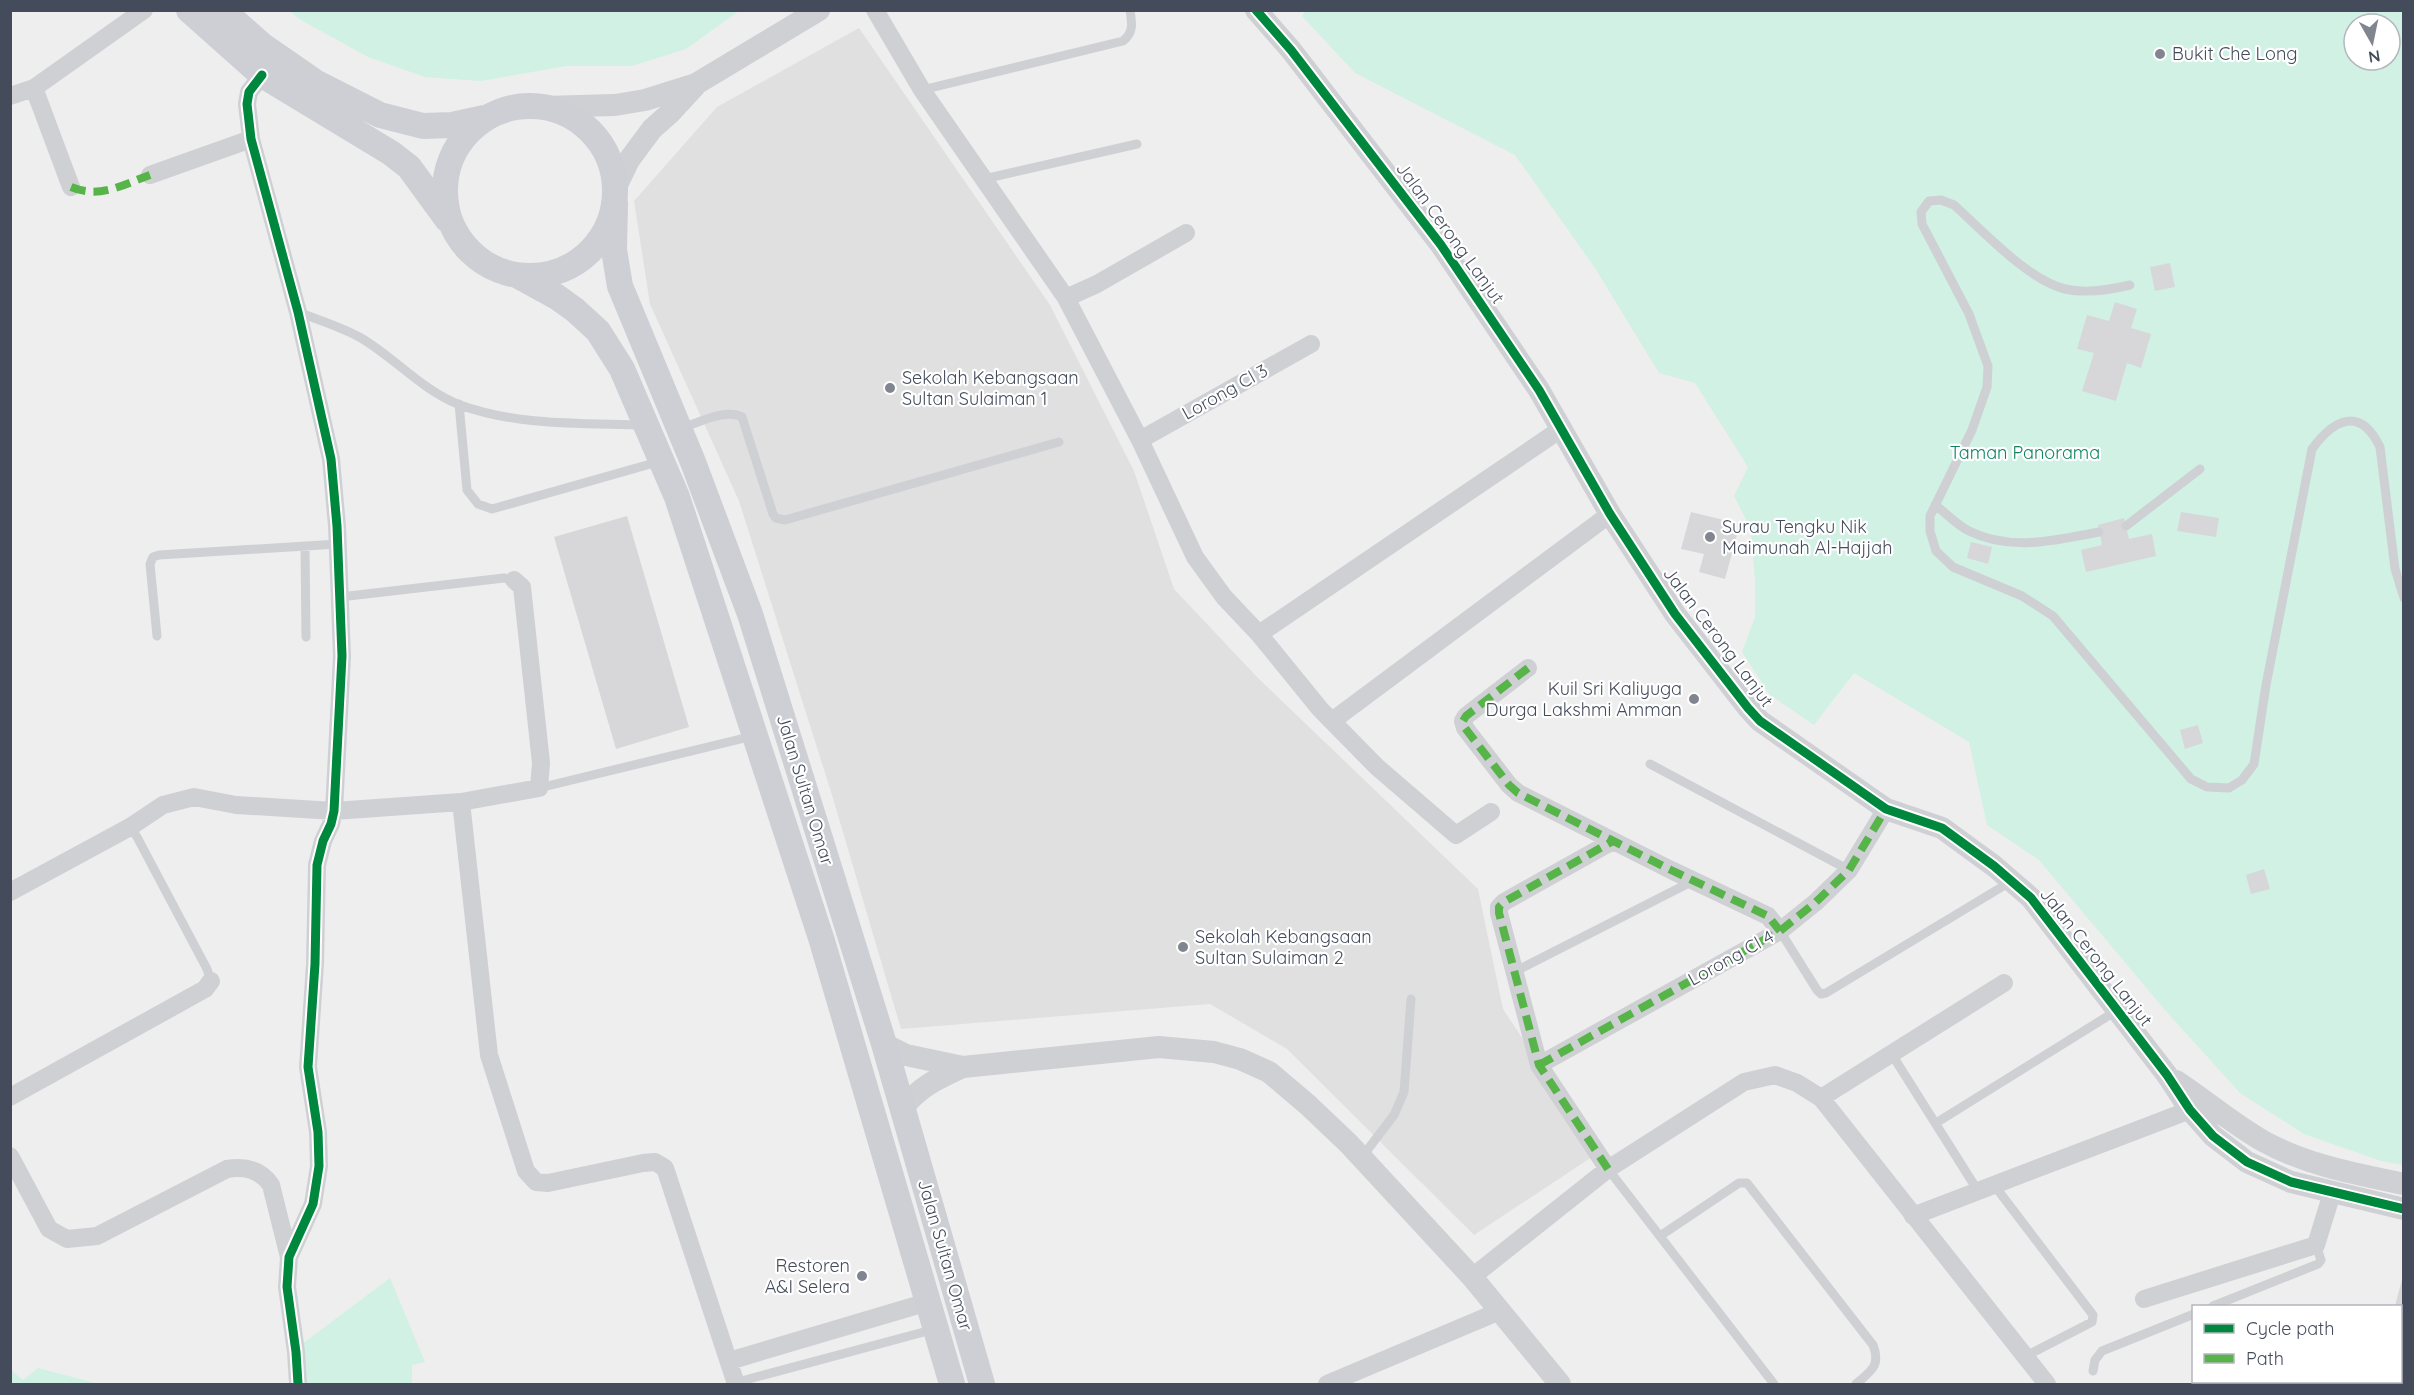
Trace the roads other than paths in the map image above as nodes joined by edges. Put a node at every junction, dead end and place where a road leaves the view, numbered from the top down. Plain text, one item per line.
1 (144, 10) edge
2 (189, 10) edge
3 (222, 10) edge
4 (819, 10) edge
5 (875, 10) edge
6 (1130, 10) edge
7 (1256, 10) edge
8 (262, 75) junction
9 (696, 84) junction
10 (34, 88) junction
11 (922, 90) junction
12 (10, 96) edge
13 (543, 107) junction
14 (487, 118) junction
15 (251, 139) junction
16 (1137, 144) dead end
17 (150, 175) dead end
18 (984, 179) junction
19 (70, 187) dead end
20 (615, 196) junction
21 (451, 224) junction
22 (1186, 233) dead end
23 (517, 275) junction
24 (2130, 285) dead end
25 (1066, 298) junction
26 (298, 312) junction
27 (1311, 344) dead end
28 (459, 404) junction
29 (648, 425) junction
30 (680, 429) junction
31 (1561, 429) junction
32 (1140, 440) junction
33 (1059, 442) dead end
34 (662, 461) junction
35 (2200, 469) dead end
36 (1935, 505) junction
37 (1610, 514) junction
38 (2126, 526) dead end
39 (2099, 532) dead end
40 (338, 544) junction
41 (305, 546) junction
42 (514, 580) joint
43 (340, 597) junction
44 (2403, 598) edge
45 (1259, 634) junction
46 (157, 636) dead end
47 (306, 637) dead end
48 (1528, 668) dead end
49 (1332, 721) junction
50 (755, 735) junction
51 (1650, 764) dead end
52 (540, 789) junction
53 (460, 802) junction
54 (1886, 809) junction
55 (334, 811) junction
56 (1491, 812) dead end
57 (130, 827) junction
58 (1613, 841) junction
59 (1849, 870) junction
60 (1693, 881) junction
61 (2011, 881) junction
62 (10, 892) edge
63 (1780, 931) junction
64 (1514, 972) junction
65 (211, 981) joint
66 (2004, 983) dead end
67 (1411, 999) dead end
68 (2116, 1011) junction
69 (884, 1044) junction
70 (1892, 1053) junction
71 (1539, 1065) junction
72 (963, 1067) junction
73 (2167, 1075) junction
74 (10, 1097) edge
75 (1821, 1098) junction
76 (902, 1109) junction
77 (2190, 1110) junction
78 (1936, 1123) junction
79 (10, 1156) edge
80 (1361, 1157) junction
81 (1608, 1168) junction
82 (2403, 1184) edge
83 (1986, 1188) junction
84 (2332, 1193) junction
85 (2403, 1209) edge
86 (1913, 1216) junction
87 (1660, 1236) junction
88 (2316, 1245) junction
89 (289, 1257) junction
90 (1472, 1277) junction
91 (2144, 1299) dead end
92 (928, 1302) junction
93 (2216, 1305) edge
94 (1500, 1311) junction
95 (2192, 1314) edge
96 (936, 1329) junction
97 (2026, 1356) junction
98 (729, 1361) junction
99 (2093, 1371) dead end
100 (298, 1384) edge
101 (734, 1384) edge
102 (952, 1384) edge
103 (982, 1384) edge
104 (1327, 1384) edge
105 (1560, 1384) edge
106 (1774, 1384) edge
107 (1856, 1384) edge
108 (2047, 1384) edge

1 - 10 street
2 - 8 main road
3 - 14 main road
4 - 9 street
5 - 11 street
6 - 11 lane
7 - 31 street, Jalan Cerong Lanjut
8 - 15 street
8 - 21 main road
9 - 13 street
9 - 20 street
10 - 12 street
10 - 19 street
11 - 18 street
13 - 14 main road
13 - 20 main road
14 - 21 main road
15 - 17 street
15 - 26 street
16 - 18 lane
18 - 25 street
20 - 23 main road
20 - 30 main road, Jalan Sultan Omar
21 - 23 main road
22 - 25 street
23 - 29 main road
24 - 36 lane
25 - 32 street
26 - 28 lane
26 - 40 street
27 - 32 street, Lorong Cl 3
28 - 29 lane
28 - 34 lane
29 - 34 main road
30 - 33 lane
30 - 69 main road, Jalan Sultan Omar
31 - 37 street, Jalan Cerong Lanjut
31 - 45 street
32 - 45 street
34 - 50 main road
35 - 38 lane
36 - 39 lane
36 - 44 lane
37 - 49 street
37 - 54 street, Jalan Cerong Lanjut
40 - 41 lane
40 - 43 street
41 - 46 lane
41 - 47 lane
42 - 43 lane
42 - 52 street
43 - 55 street
45 - 49 street
48 - 58 street
49 - 56 street
50 - 52 lane
50 - 92 main road
51 - 59 lane
52 - 53 street
53 - 55 street
53 - 98 street
54 - 59 street, Lorong Cl 4
54 - 61 street, Jalan Cerong Lanjut
55 - 57 street
55 - 89 street
57 - 62 street
57 - 65 lane
58 - 60 street
58 - 64 street
59 - 63 street, Lorong Cl 4
60 - 63 street
60 - 64 lane
61 - 63 lane
61 - 68 street, Jalan Cerong Lanjut
63 - 71 street, Lorong Cl 4
64 - 71 street
65 - 74 street
66 - 70 street
67 - 80 lane
68 - 73 street, Jalan Cerong Lanjut
68 - 78 lane
69 - 72 street
69 - 76 main road, Jalan Sultan Omar
70 - 75 street
70 - 78 lane
71 - 81 street
72 - 76 street
72 - 80 street
73 - 77 street, Jalan Cerong Lanjut
73 - 82 street, Jalan Cerong Lanjut
75 - 81 street
75 - 86 street
76 - 103 main road, Jalan Sultan Omar
77 - 83 street
77 - 84 street, Jalan Cerong Lanjut
78 - 83 lane
79 - 89 street
80 - 90 street
81 - 87 lane
81 - 90 street
83 - 86 street
83 - 97 lane
84 - 85 street, Jalan Cerong Lanjut
84 - 88 street
86 - 97 street
87 - 106 lane
87 - 107 lane
88 - 91 street
88 - 93 lane
89 - 100 street
90 - 94 street
92 - 96 main road
92 - 98 street
94 - 104 street
94 - 105 street
95 - 99 lane
96 - 101 lane
96 - 102 main road
97 - 108 street
98 - 101 street

